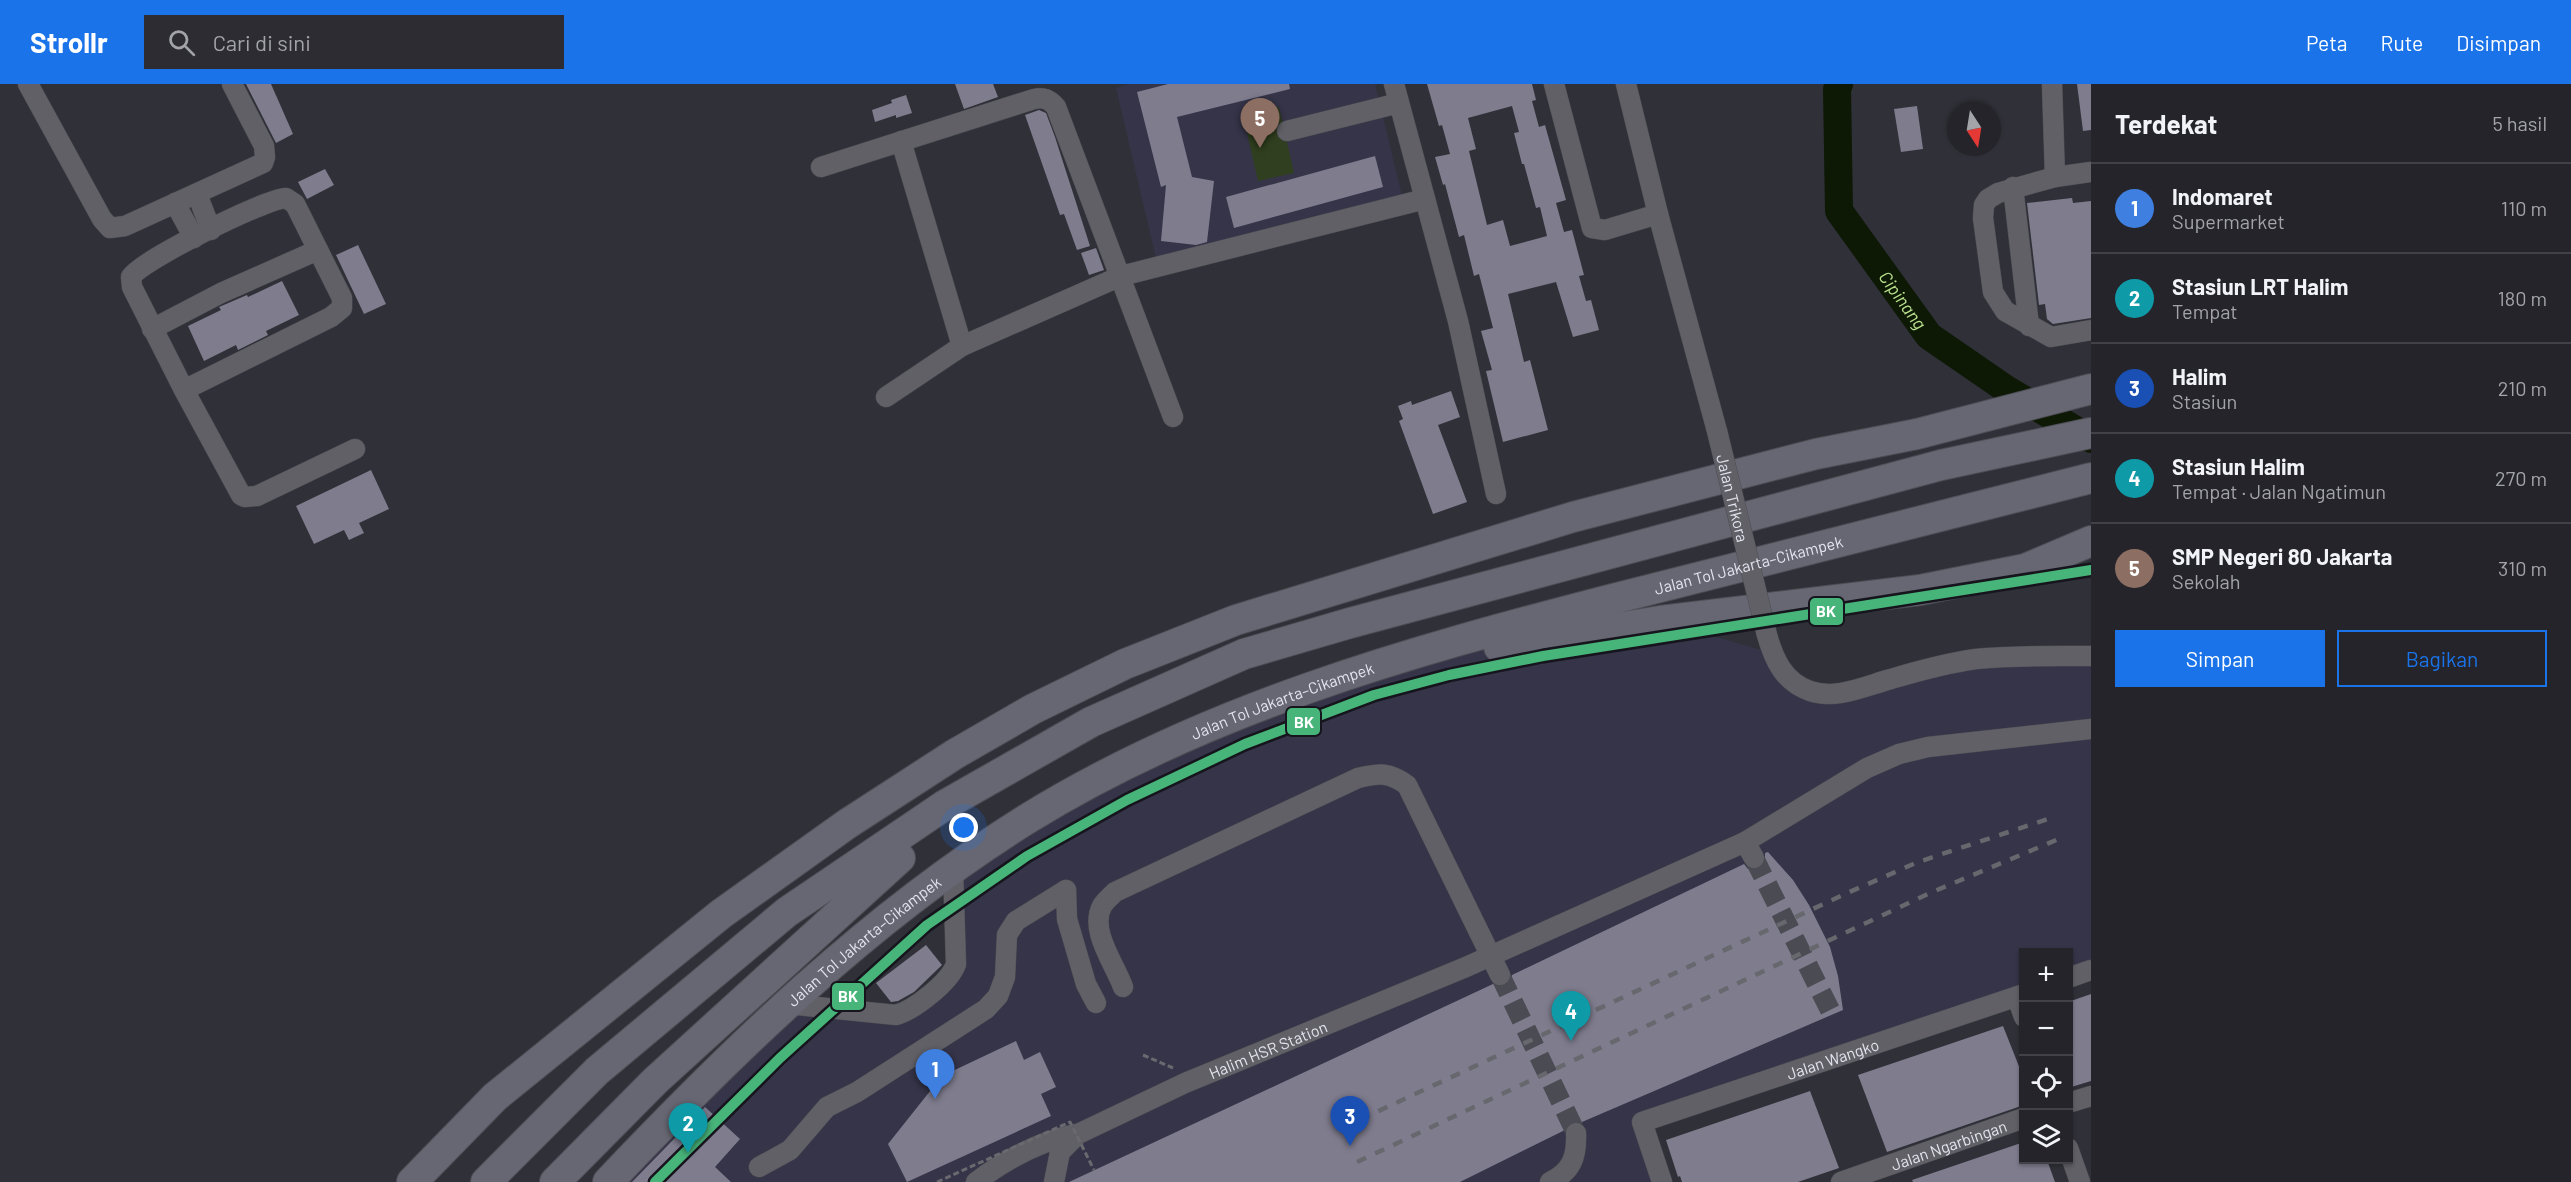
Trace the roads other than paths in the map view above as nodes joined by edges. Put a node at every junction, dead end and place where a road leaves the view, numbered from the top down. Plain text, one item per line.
1 (232, 84) edge
2 (1394, 84) edge
3 (1554, 84) edge
4 (1626, 84) edge
5 (2052, 84) edge
6 (36, 87) edge
7 (1399, 104) junction
8 (1287, 131) dead end
9 (901, 141) junction
10 (821, 167) dead end
11 (2091, 172) edge
12 (2055, 177) junction
13 (2013, 187) junction
14 (197, 194) junction
15 (1425, 199) junction
16 (175, 203) junction
17 (1658, 214) junction
18 (203, 234) junction
19 (318, 249) junction
20 (1121, 276) junction
21 (2029, 326) junction
22 (152, 329) junction
23 (2091, 330) edge
24 (962, 346) junction
25 (184, 390) junction
26 (2082, 392) edge
27 (886, 397) dead end
28 (1173, 417) dead end
29 (2089, 433) edge
30 (355, 449) dead end
31 (2091, 478) edge
32 (1496, 494) dead end
33 (2091, 541) edge
34 (2091, 656) edge
35 (1334, 678) junction
36 (2091, 717) edge
37 (2091, 729) edge
38 (1927, 741) junction
39 (973, 791) junction
40 (953, 868) junction
41 (1491, 956) junction
42 (2091, 970) edge
43 (1500, 975) tunnel mouth
44 (2073, 976) edge
45 (1123, 987) dead end
46 (2019, 995) edge
47 (787, 1004) junction
48 (1096, 1004) dead end
49 (2091, 1096) edge
50 (2073, 1101) edge
51 (2019, 1120) edge
52 (1576, 1132) tunnel mouth
53 (1078, 1134) junction
54 (2073, 1162) edge
55 (759, 1167) dead end
56 (412, 1182) edge
57 (486, 1182) edge
58 (555, 1182) edge
59 (608, 1182) edge
60 (976, 1182) edge
61 (1054, 1182) edge
62 (1550, 1182) edge
63 (1662, 1182) edge
64 (1841, 1182) edge
65 (2080, 1182) edge

1 - 14 street
2 - 7 street
3 - 17 street
4 - 17 street, Jalan Trikora
5 - 12 street
6 - 16 street
7 - 8 street
7 - 15 street
9 - 10 street
9 - 20 street
9 - 24 street
11 - 12 street
12 - 13 street
13 - 21 street
13 - 21 street
14 - 16 street
14 - 18 street
15 - 20 street
15 - 32 street
16 - 18 street
17 - 34 street, Jalan Trikora, bridge
18 - 19 street
18 - 22 street
19 - 22 street
19 - 25 street
20 - 24 street
20 - 28 street
21 - 23 street
22 - 25 street
24 - 27 street
25 - 30 street
26 - 56 highway
29 - 39 highway, Jalan Tol Jakarta–Cikampek
31 - 35 highway, Jalan Tol Jakarta–Cikampek
33 - 35 highway
35 - 40 highway, Jalan Tol Jakarta–Cikampek
36 - 38 street
37 - 38 street
38 - 41 street, Halim HSR Station
39 - 57 highway, Jalan Tol Jakarta–Cikampek
39 - 58 highway, Jalan Tol Jakarta–Cikampek
40 - 47 highway, Jalan Tol Jakarta–Cikampek
40 - 47 street
41 - 43 street
41 - 45 street
41 - 53 street, Halim HSR Station
42 - 44 street
46 - 63 street, Jalan Wangko
47 - 59 highway, Jalan Tol Jakarta–Cikampek
48 - 55 street
49 - 50 street
51 - 64 street, Jalan Ngarbingan
52 - 62 street
53 - 60 street
53 - 61 street, Halim HSR Station
54 - 65 street

